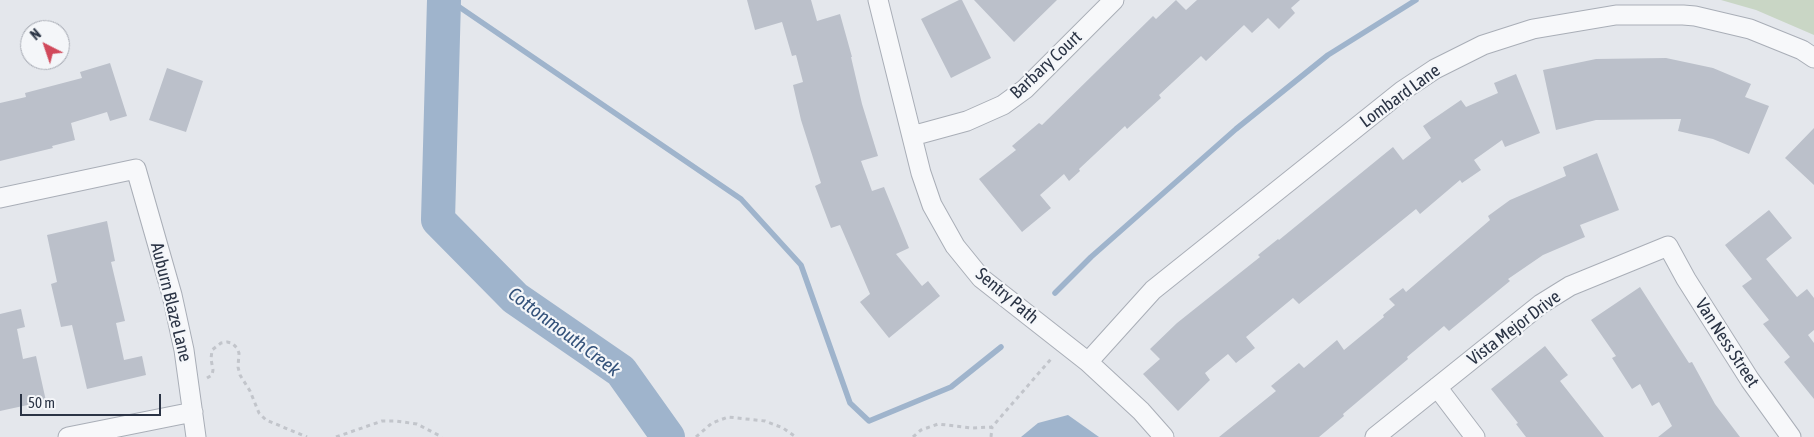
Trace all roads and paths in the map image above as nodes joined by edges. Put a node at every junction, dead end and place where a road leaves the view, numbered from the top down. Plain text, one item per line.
1 (878, 0) edge
2 (1114, 0) edge
3 (1814, 58) edge
4 (912, 136) junction
5 (0, 198) edge
6 (1668, 246) joint
7 (1051, 359) dead end
8 (1088, 362) junction
9 (206, 378) dead end
10 (1437, 387) junction
11 (193, 412) junction
12 (992, 427) junction
13 (68, 437) edge
14 (196, 437) edge
15 (307, 437) edge
16 (336, 437) edge
17 (442, 437) edge
18 (696, 437) edge
19 (796, 437) edge
20 (913, 437) edge
21 (991, 437) edge
22 (1164, 437) edge
23 (1375, 437) edge
24 (1476, 437) edge
25 (1791, 437) edge

1 - 4 street, Sentry Path
2 - 4 street, Barbary Court
3 - 8 street, Lombard Lane
4 - 8 street, Sentry Path
5 - 11 street, Auburn Blaze Lane
6 - 10 street, Vista Mejor Drive
6 - 25 street, Van Ness Street
7 - 12 path
8 - 22 street, Sentry Path
9 - 15 path
10 - 23 street, Vista Mejor Drive
10 - 24 street
11 - 13 street
11 - 14 street, Auburn Blaze Lane
12 - 20 path
12 - 21 path
16 - 17 path
18 - 19 path

